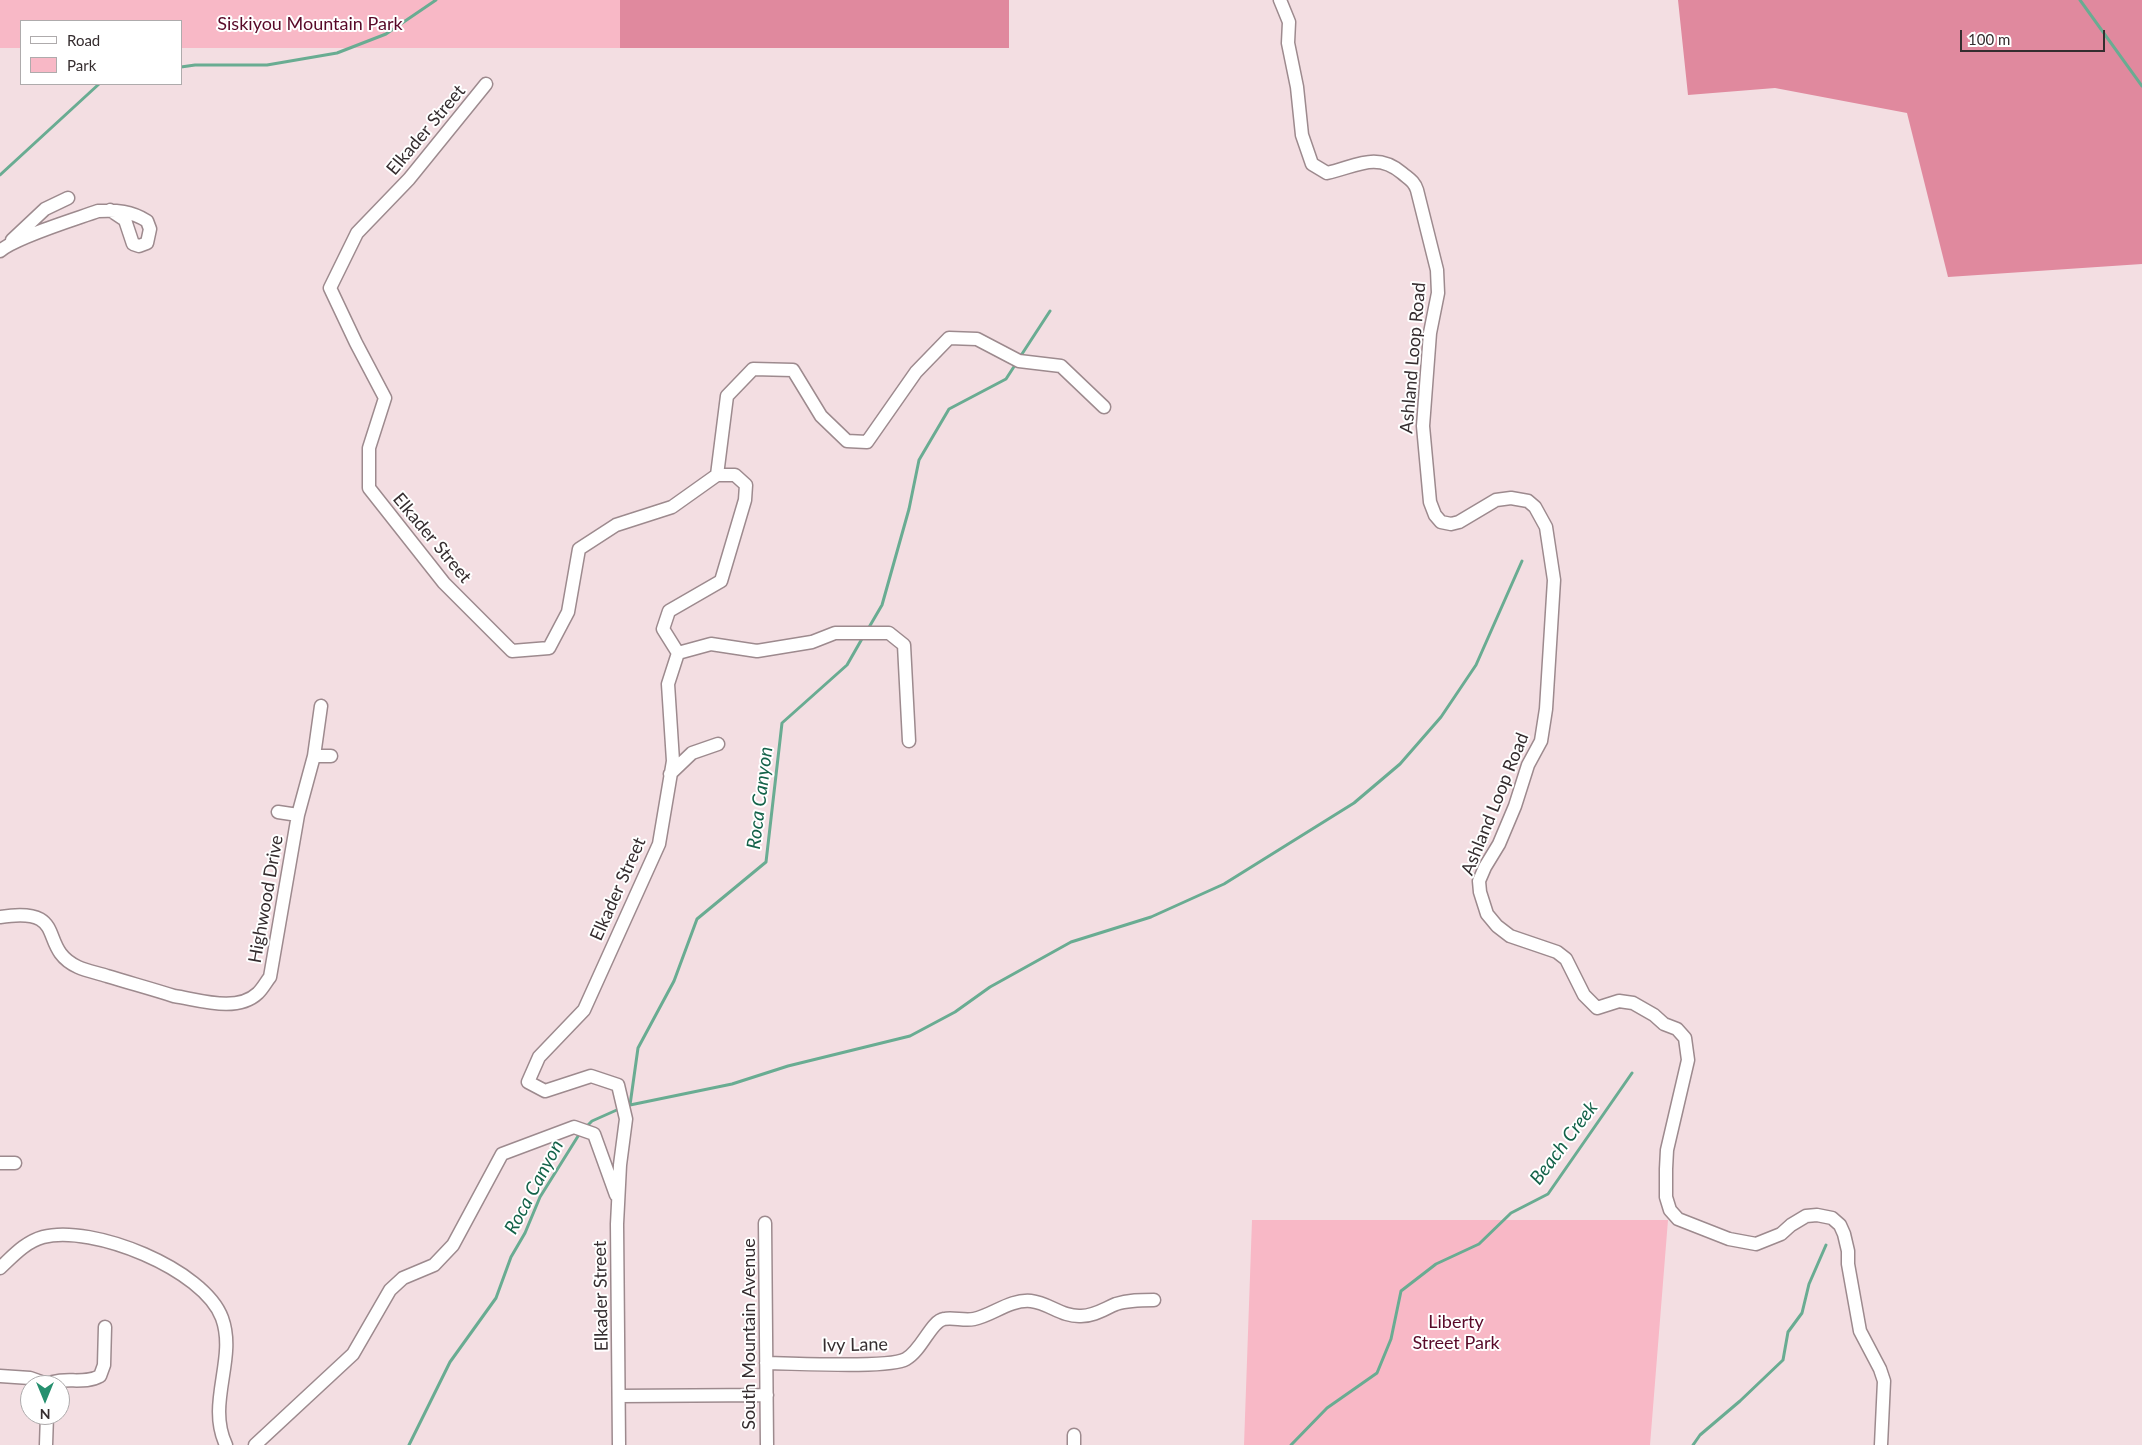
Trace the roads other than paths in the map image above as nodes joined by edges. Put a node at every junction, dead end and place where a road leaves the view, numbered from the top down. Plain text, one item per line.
1 (1280, 0) edge
2 (486, 84) dead end
3 (68, 198) dead end
4 (110, 210) dead end
5 (2, 249) edge
6 (1104, 407) dead end
7 (717, 475) junction
8 (678, 653) junction
9 (321, 706) dead end
10 (909, 742) dead end
11 (718, 744) dead end
12 (314, 756) junction
13 (331, 756) dead end
14 (670, 774) junction
15 (278, 812) dead end
16 (298, 815) junction
17 (0, 917) edge
18 (0, 1163) edge
19 (15, 1163) dead end
20 (618, 1201) junction
21 (765, 1223) dead end
22 (0, 1268) edge
23 (1154, 1300) dead end
24 (105, 1327) dead end
25 (766, 1363) junction
26 (0, 1376) edge
27 (20, 1377) edge
28 (70, 1380) edge
29 (767, 1395) junction
30 (619, 1396) junction
31 (47, 1425) edge
32 (46, 1445) edge
33 (226, 1445) edge
34 (255, 1445) edge
35 (619, 1445) edge
36 (767, 1445) edge
37 (1881, 1445) edge

1 - 37 street, Ashland Loop Road
2 - 7 street, Elkader Street
3 - 5 street
4 - 5 street
6 - 7 street
7 - 8 street
8 - 10 street
8 - 14 street, Elkader Street
9 - 12 street, Highwood Drive
11 - 14 street
12 - 13 street
12 - 16 street, Highwood Drive
14 - 20 street, Elkader Street
15 - 16 street
16 - 17 street, Highwood Drive
18 - 19 street
20 - 30 street, Elkader Street
20 - 34 street
21 - 25 street, South Mountain Avenue
22 - 33 street
23 - 25 street, Ivy Lane
24 - 28 street
25 - 29 street, South Mountain Avenue
26 - 27 street
29 - 30 street
29 - 36 street, South Mountain Avenue
30 - 35 street, Elkader Street
31 - 32 street

